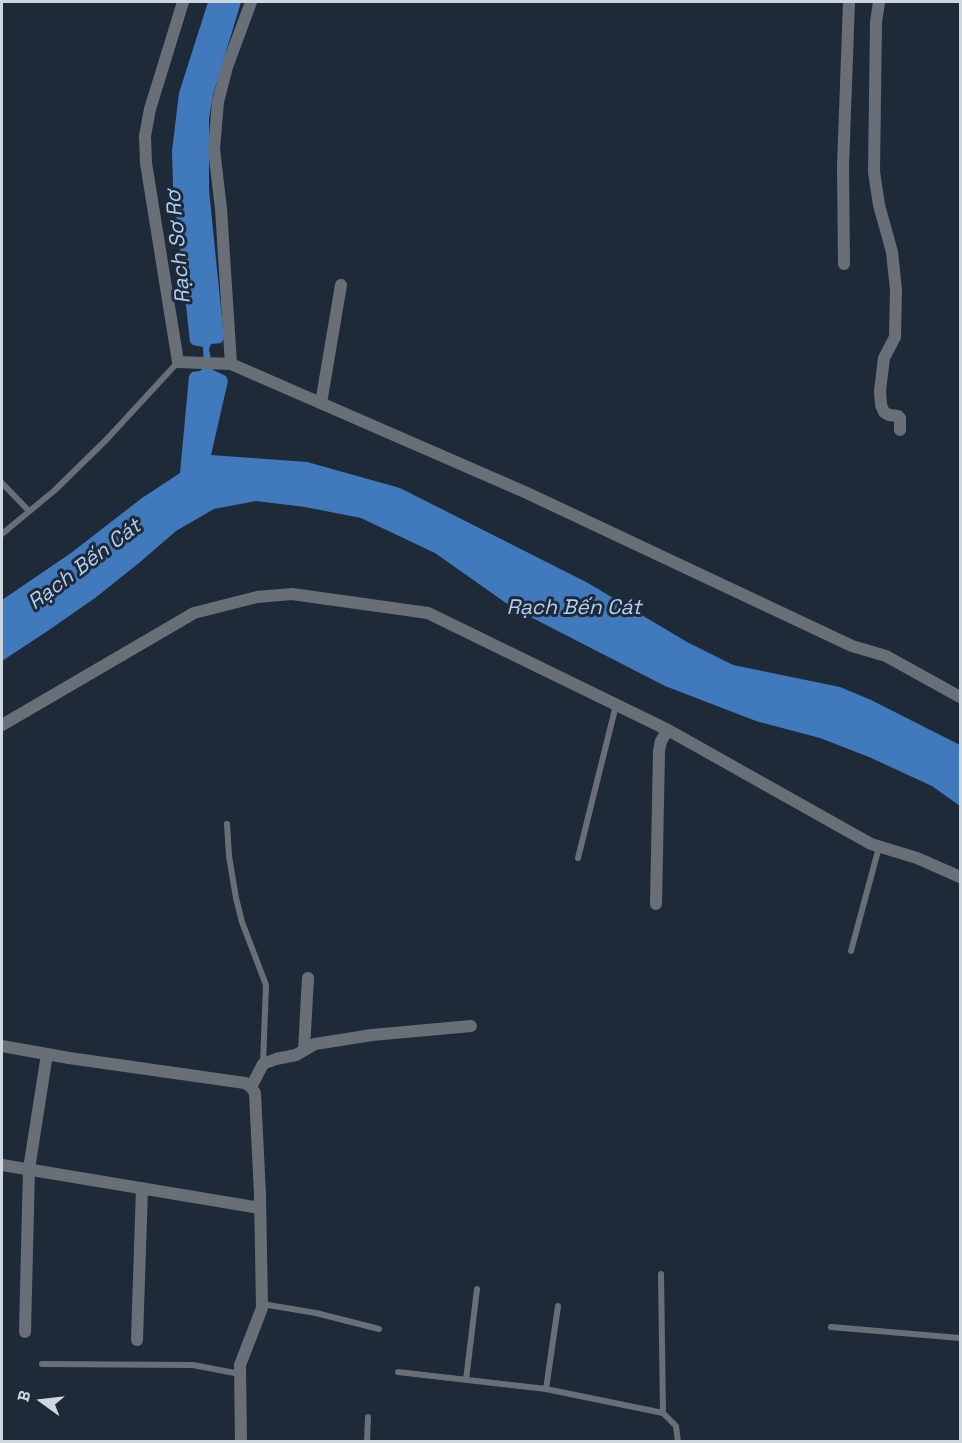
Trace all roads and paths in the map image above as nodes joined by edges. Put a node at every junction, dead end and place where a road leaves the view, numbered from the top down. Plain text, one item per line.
1 (183, 2) edge
2 (251, 2) edge
3 (849, 2) edge
4 (879, 2) edge
5 (844, 264) dead end
6 (341, 285) dead end
7 (179, 362) junction
8 (227, 363) junction
9 (321, 404) junction
10 (900, 430) dead end
11 (2, 483) edge
12 (29, 511) junction
13 (2, 534) edge
14 (960, 697) edge
15 (616, 705) junction
16 (2, 725) edge
17 (668, 730) junction
18 (227, 824) dead end
19 (879, 847) junction
20 (578, 858) dead end
21 (960, 877) edge
22 (656, 904) dead end
23 (851, 951) dead end
24 (308, 978) dead end
25 (471, 1026) dead end
26 (2, 1046) edge
27 (304, 1050) junction
28 (47, 1054) junction
29 (263, 1064) junction
30 (251, 1088) junction
31 (2, 1165) edge
32 (29, 1169) junction
33 (142, 1188) junction
34 (260, 1208) junction
35 (661, 1274) dead end
36 (477, 1289) dead end
37 (262, 1304) junction
38 (558, 1306) dead end
39 (831, 1327) dead end
40 (379, 1329) dead end
41 (25, 1332) dead end
42 (960, 1338) edge
43 (137, 1340) dead end
44 (42, 1364) dead end
45 (398, 1372) dead end
46 (240, 1375) junction
47 (466, 1380) junction
48 (546, 1389) junction
49 (663, 1413) junction
50 (368, 1418) dead end
51 (241, 1442) edge
52 (367, 1442) edge
53 (678, 1442) edge

1 - 7 street
2 - 8 street
3 - 5 street
4 - 10 street
6 - 9 street
7 - 8 street
7 - 12 lane
8 - 9 street
9 - 14 street
11 - 12 lane
12 - 13 lane
15 - 16 street
15 - 17 street
15 - 20 lane
17 - 19 street
17 - 22 street
18 - 29 lane
19 - 21 street
19 - 23 lane
24 - 27 street
25 - 27 street
26 - 28 street
27 - 29 street
28 - 30 street
28 - 32 street
29 - 30 street
30 - 34 street
31 - 32 street
32 - 33 street
32 - 41 street
33 - 34 street
33 - 43 street
34 - 37 street
35 - 49 lane
36 - 47 lane
37 - 40 lane
37 - 46 street
38 - 48 lane
39 - 42 lane
44 - 46 lane
45 - 47 lane
46 - 51 street
47 - 48 lane
48 - 49 lane
49 - 53 lane
50 - 52 lane

